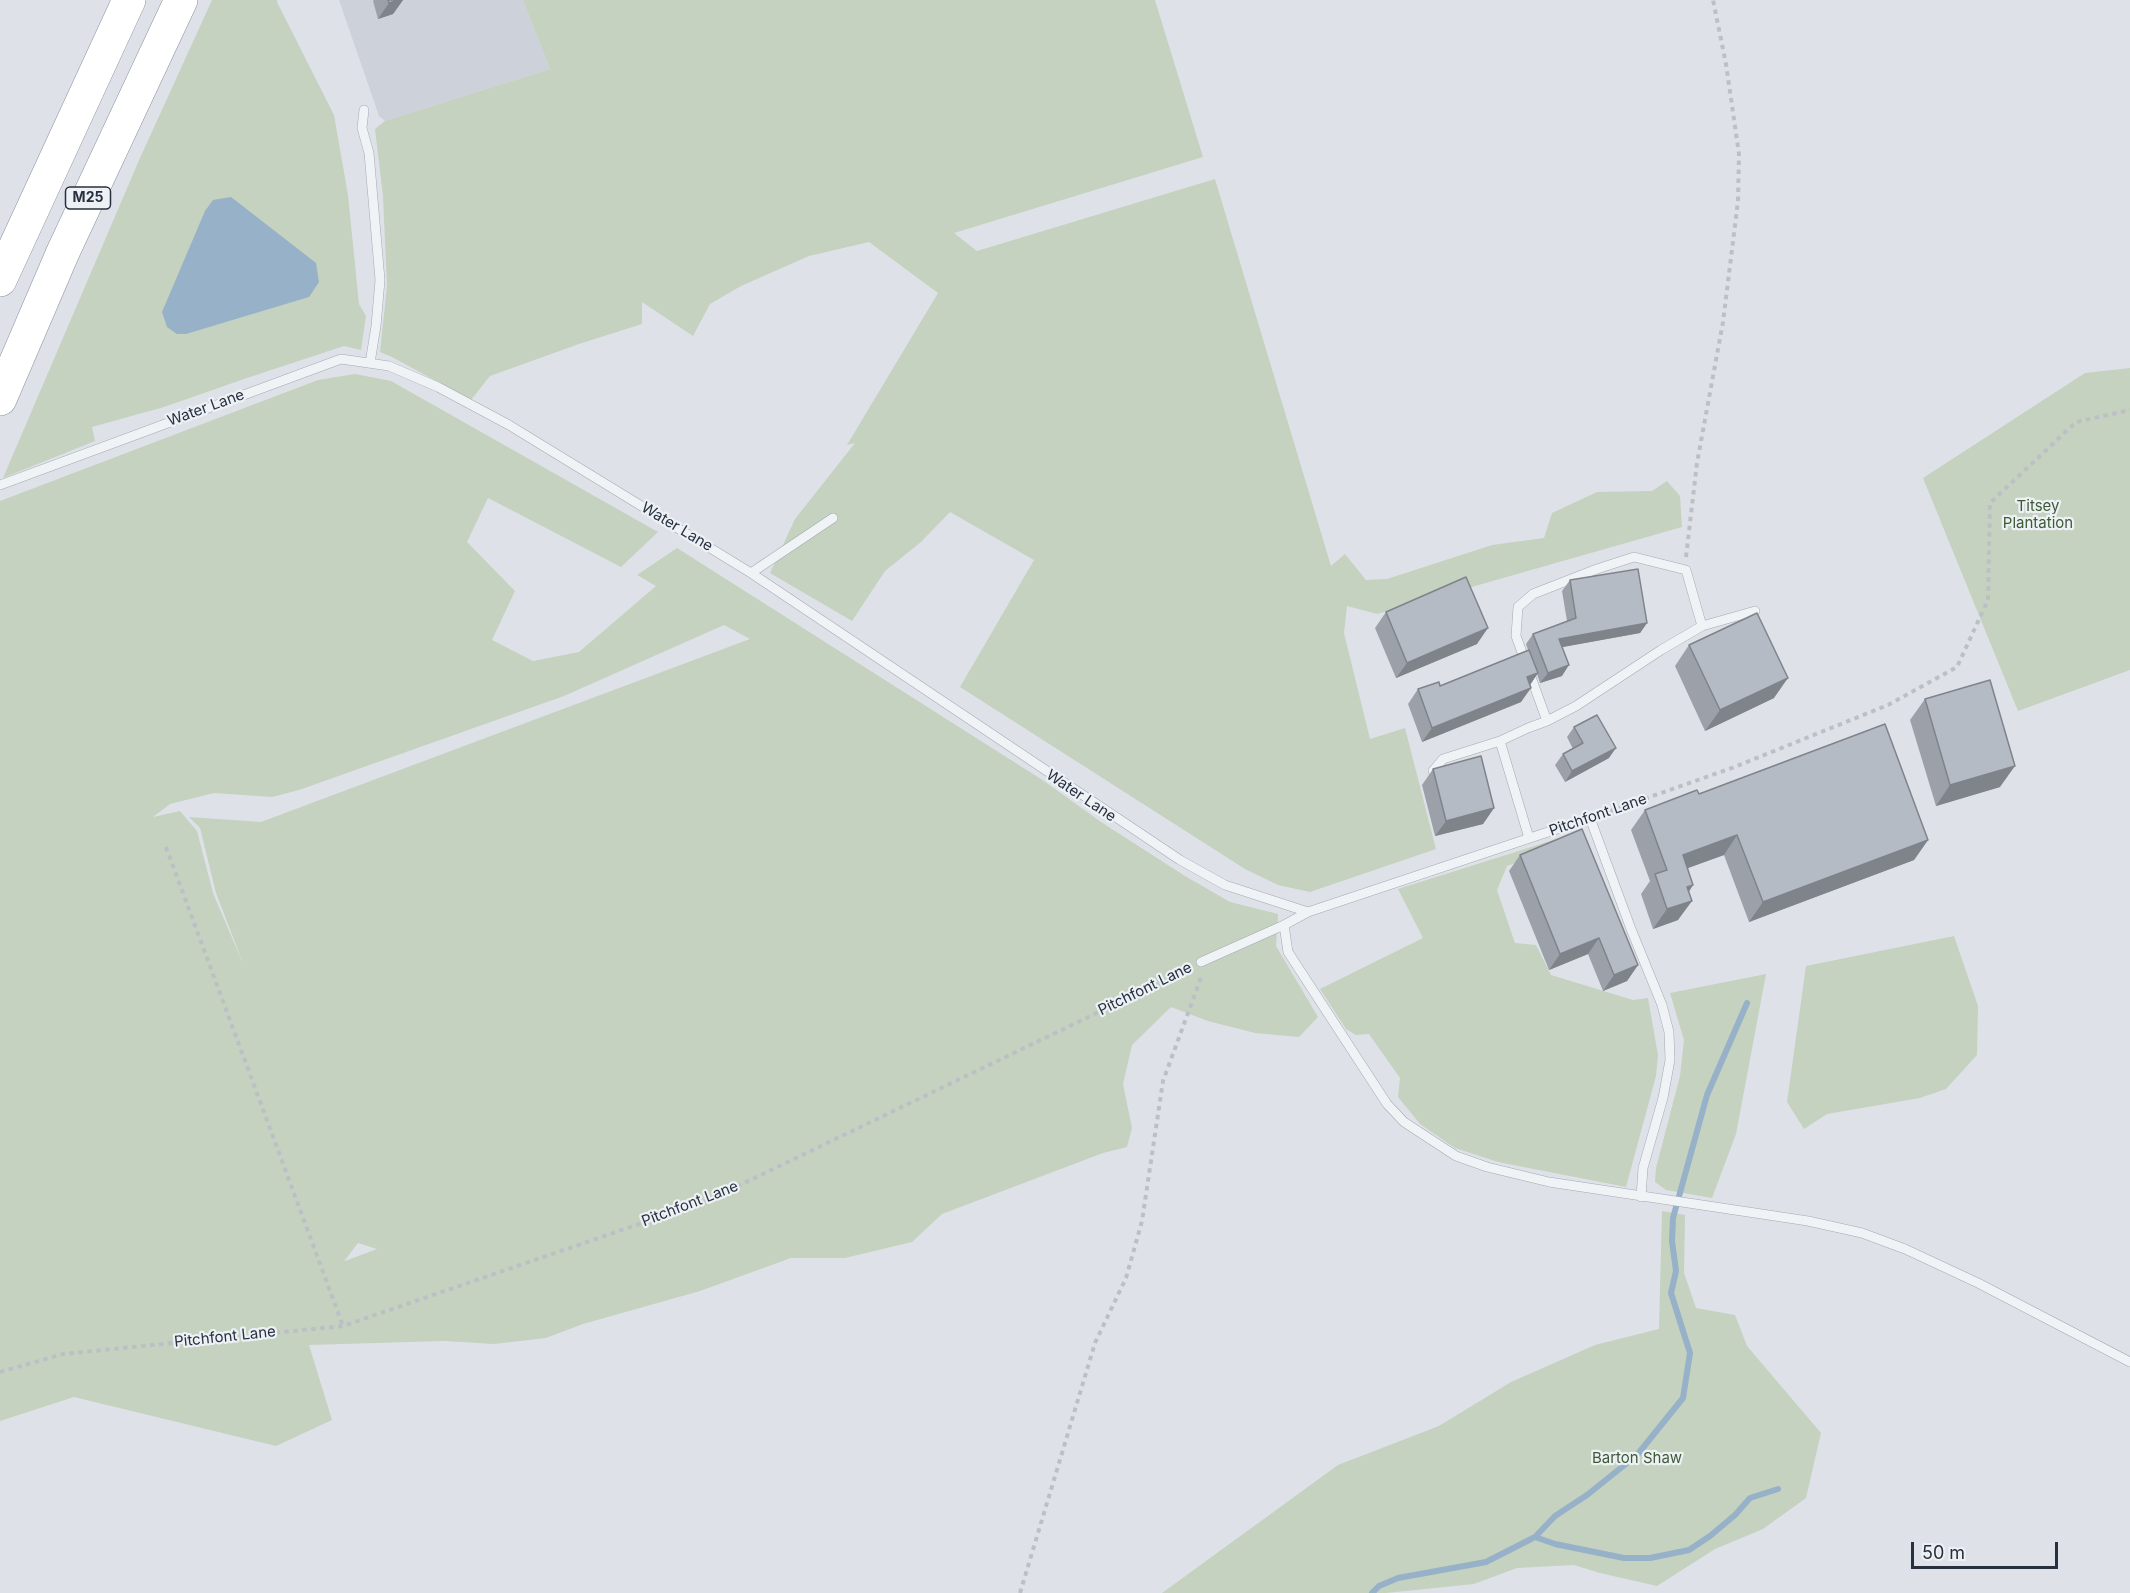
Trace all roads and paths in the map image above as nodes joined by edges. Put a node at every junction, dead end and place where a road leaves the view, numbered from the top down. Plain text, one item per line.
1 (129, 0) edge
2 (181, 0) edge
3 (1713, 0) edge
4 (364, 110) dead end
5 (0, 280) edge
6 (369, 363) junction
7 (0, 399) edge
8 (2130, 410) edge
9 (0, 485) edge
10 (832, 518) dead end
11 (1686, 570) junction
12 (751, 573) junction
13 (1755, 611) edge
14 (1702, 626) junction
15 (1547, 721) junction
16 (1500, 741) junction
17 (1433, 771) edge
18 (1590, 818) junction
19 (1529, 838) junction
20 (166, 848) dead end
21 (1308, 912) junction
22 (1284, 925) junction
23 (1202, 962) junction
24 (1641, 1197) junction
25 (343, 1326) junction
26 (2130, 1362) edge
27 (0, 1372) edge
28 (1020, 1593) edge

1 - 5 highway, M25
2 - 7 highway, M25
3 - 11 path
4 - 6 lane
6 - 9 lane, Water Lane
6 - 12 lane, Water Lane
8 - 18 path, Pitchfont Lane
10 - 12 lane
11 - 14 lane
11 - 15 lane
12 - 21 lane, Water Lane
13 - 14 lane
14 - 15 lane
15 - 16 lane
16 - 17 lane
16 - 19 lane
18 - 19 lane, Pitchfont Lane
18 - 24 lane
19 - 21 lane, Pitchfont Lane
20 - 25 path
21 - 22 lane, Pitchfont Lane
22 - 23 lane, Pitchfont Lane
22 - 24 lane
23 - 25 path, Pitchfont Lane
23 - 28 path
24 - 26 lane
25 - 27 path, Pitchfont Lane

